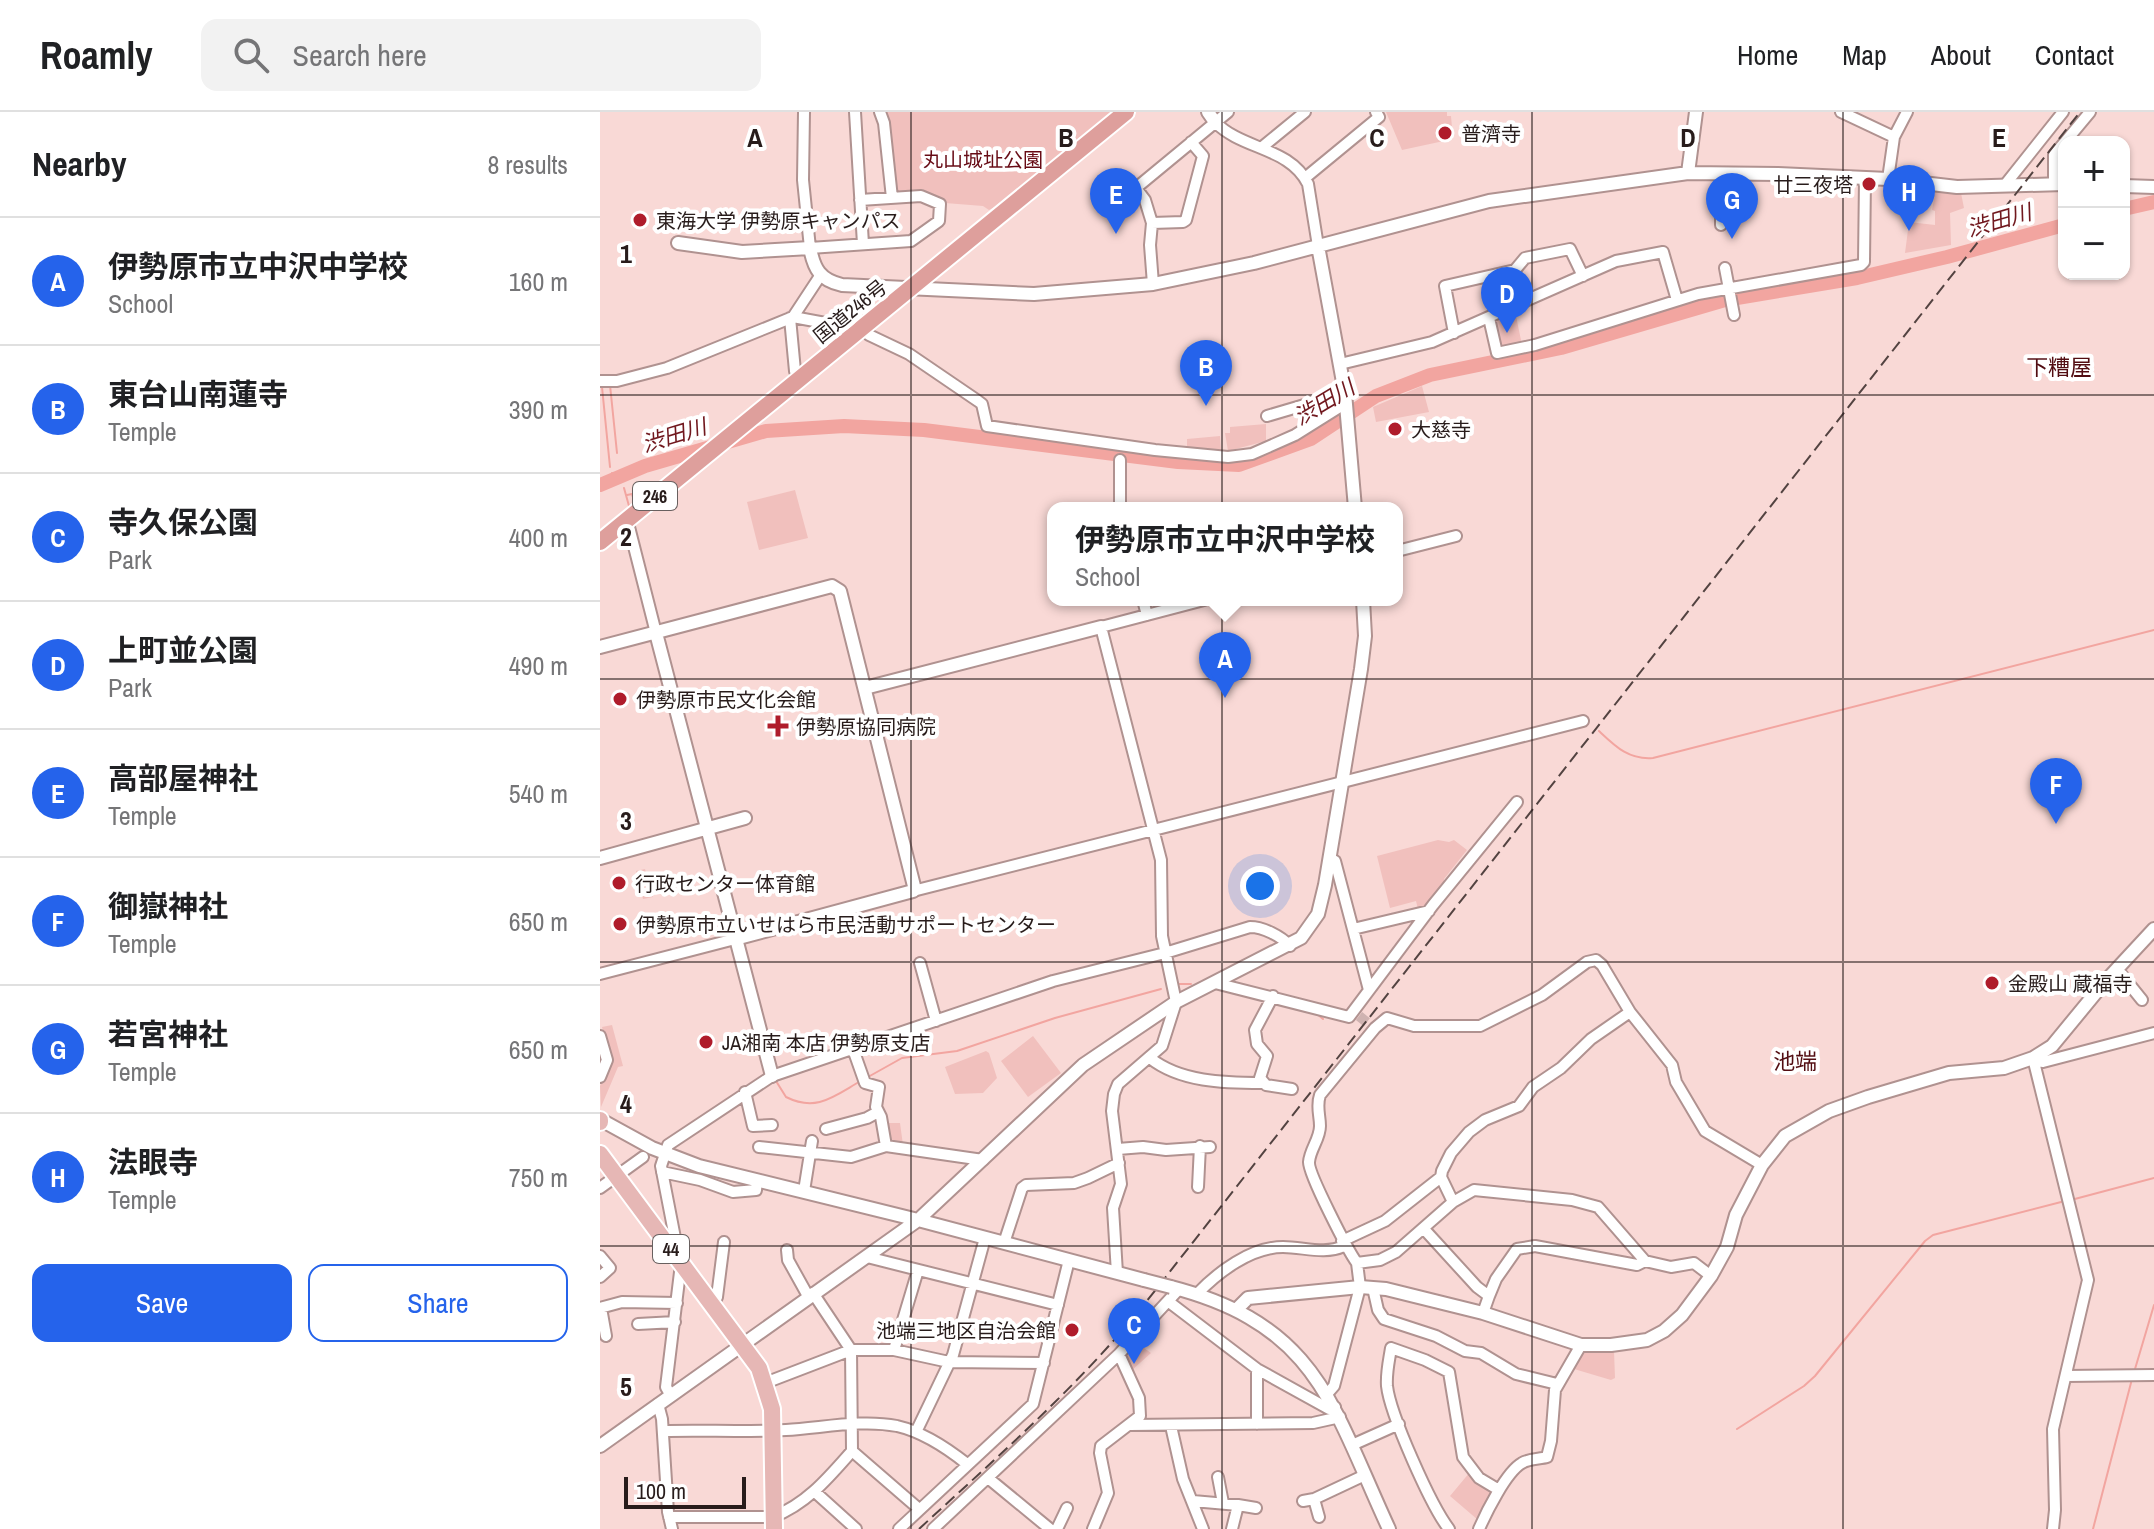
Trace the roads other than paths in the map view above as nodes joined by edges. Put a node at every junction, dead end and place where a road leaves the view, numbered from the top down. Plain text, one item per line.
1 (804, 112) edge
2 (855, 112) edge
3 (880, 112) edge
4 (1126, 112) edge
5 (1228, 112) edge
6 (1305, 112) edge
7 (1376, 112) edge
8 (1696, 112) edge
9 (1841, 112) edge
10 (1907, 112) edge
11 (2063, 112) edge
12 (2090, 112) edge
13 (1212, 117) edge
14 (2069, 136) edge
15 (1894, 137) junction
16 (1191, 142) junction
17 (1261, 148) junction
18 (2058, 150) edge
19 (1688, 173) junction
20 (1721, 175) junction
21 (1305, 178) junction
22 (2058, 178) edge
23 (1865, 179) junction
24 (1888, 179) junction
25 (2058, 184) edge
26 (2004, 186) junction
27 (2130, 186) edge
28 (2154, 187) edge
29 (892, 198) junction
30 (860, 200) junction
31 (1152, 223) junction
32 (1721, 225) dead end
33 (678, 243) dead end
34 (863, 244) junction
35 (1318, 246) junction
36 (810, 248) junction
37 (1725, 268) dead end
38 (820, 276) junction
39 (1583, 276) junction
40 (1153, 284) junction
41 (909, 289) junction
42 (1728, 290) junction
43 (1677, 300) junction
44 (1734, 315) dead end
45 (791, 317) junction
46 (1489, 318) junction
47 (847, 327) dead end
48 (1454, 333) junction
49 (869, 335) dead end
50 (1340, 364) junction
51 (799, 379) junction
52 (600, 381) edge
53 (1346, 401) junction
54 (1267, 416) dead end
55 (1120, 460) dead end
56 (1120, 502) edge
57 (1354, 502) edge
58 (627, 519) junction
59 (1456, 536) dead end
60 (600, 542) edge
61 (1403, 549) edge
62 (1145, 606) edge
63 (1181, 606) edge
64 (1363, 606) edge
65 (1147, 615) junction
66 (1101, 627) junction
67 (656, 633) junction
68 (600, 647) edge
69 (865, 688) junction
70 (1583, 721) dead end
71 (1342, 781) junction
72 (1517, 802) dead end
73 (745, 818) dead end
74 (707, 829) junction
75 (1154, 829) junction
76 (600, 858) edge
77 (1329, 858) junction
78 (913, 891) junction
79 (1429, 911) junction
80 (1353, 929) junction
81 (2154, 929) edge
82 (735, 939) junction
83 (1290, 946) junction
84 (1165, 953) junction
85 (920, 963) dead end
86 (2117, 969) junction
87 (600, 974) edge
88 (1215, 983) junction
89 (1369, 990) junction
90 (1273, 996) junction
91 (2142, 1000) dead end
92 (1176, 1002) junction
93 (1630, 1012) junction
94 (936, 1021) junction
95 (2154, 1033) edge
96 (600, 1036) edge
97 (853, 1049) junction
98 (1150, 1058) junction
99 (2033, 1058) junction
100 (772, 1076) junction
101 (600, 1077) edge
102 (1262, 1083) junction
103 (1292, 1089) dead end
104 (745, 1092) junction
105 (878, 1112) junction
106 (600, 1121) edge
107 (772, 1125) dead end
108 (826, 1129) dead end
109 (812, 1141) dead end
110 (886, 1146) junction
111 (759, 1147) dead end
112 (1118, 1149) junction
113 (600, 1154) edge
114 (664, 1154) junction
115 (810, 1154) junction
116 (643, 1157) dead end
117 (983, 1160) junction
118 (1119, 1163) junction
119 (1762, 1165) junction
120 (662, 1172) junction
121 (617, 1177) junction
122 (1441, 1177) junction
123 (757, 1180) junction
124 (1198, 1187) dead end
125 (600, 1188) edge
126 (804, 1191) junction
127 (1453, 1202) junction
128 (918, 1220) junction
129 (1424, 1229) junction
130 (985, 1238) junction
131 (724, 1242) dead end
132 (1004, 1243) junction
133 (1343, 1244) junction
134 (670, 1247) junction
135 (787, 1250) dead end
136 (600, 1256) edge
137 (867, 1257) junction
138 (1069, 1260) junction
139 (1645, 1261) junction
140 (1357, 1263) junction
141 (685, 1267) junction
142 (918, 1270) junction
143 (1117, 1273) junction
144 (1711, 1276) junction
145 (600, 1277) edge
146 (973, 1284) junction
147 (1175, 1288) junction
148 (1366, 1288) junction
149 (1197, 1294) junction
150 (810, 1295) junction
151 (1489, 1296) junction
152 (1169, 1302) junction
153 (677, 1303) junction
154 (713, 1304) junction
155 (1058, 1305) junction
156 (600, 1308) edge
157 (1236, 1310) junction
158 (1483, 1313) junction
159 (675, 1322) junction
160 (638, 1324) dead end
161 (606, 1336) dead end
162 (742, 1344) junction
163 (1581, 1345) junction
164 (851, 1350) junction
165 (894, 1350) junction
166 (1119, 1354) junction
167 (949, 1362) junction
168 (1044, 1363) junction
169 (1257, 1369) junction
170 (2154, 1375) edge
171 (2066, 1376) junction
172 (765, 1383) junction
173 (1557, 1384) junction
174 (1327, 1394) junction
175 (671, 1396) junction
176 (658, 1404) junction
177 (1337, 1412) junction
178 (1257, 1424) junction
179 (1399, 1424) junction
180 (1130, 1425) junction
181 (852, 1426) junction
182 (1171, 1426) junction
183 (772, 1430) junction
184 (663, 1431) junction
185 (916, 1432) junction
186 (1352, 1445) junction
187 (600, 1446) edge
188 (852, 1451) junction
189 (967, 1464) junction
190 (1365, 1475) junction
191 (1218, 1477) dead end
192 (988, 1478) junction
193 (1499, 1490) junction
194 (815, 1492) junction
195 (1193, 1501) junction
196 (1223, 1503) junction
197 (1238, 1505) junction
198 (1067, 1508) dead end
199 (1256, 1508) dead end
200 (919, 1509) junction
201 (669, 1517) junction
202 (1319, 1517) dead end
203 (774, 1523) edge
204 (672, 1529) edge
205 (856, 1529) edge
206 (899, 1529) edge
207 (933, 1529) edge
208 (1050, 1529) edge
209 (1057, 1529) edge
210 (1093, 1529) edge
211 (1203, 1529) edge
212 (1232, 1529) edge
213 (1389, 1529) edge
214 (1449, 1529) edge
215 (1479, 1529) edge
216 (2053, 1529) edge

1 - 36 street
2 - 30 street
3 - 29 street
4 - 41 highway, 国道246号 / 246
5 - 13 street
6 - 17 street
7 - 21 street
8 - 19 street
9 - 15 street
10 - 15 street
11 - 26 street
12 - 14 street
13 - 16 street
13 - 17 street
15 - 24 street
16 - 31 street
16 - 31 street
17 - 21 street
18 - 22 street
19 - 20 street
19 - 35 street
20 - 23 street
20 - 32 street
21 - 35 street
23 - 24 street
23 - 42 street
24 - 26 street
25 - 26 street
27 - 28 street
29 - 30 street
29 - 34 street
30 - 34 street
31 - 40 street
33 - 36 street
34 - 36 street
35 - 40 street
35 - 50 street
36 - 38 street
37 - 42 street
38 - 41 street
38 - 45 street
39 - 43 street
39 - 46 street
39 - 48 street
40 - 41 street
41 - 51 highway, 国道246号 / 246
42 - 43 street
42 - 44 street
43 - 46 street
45 - 47 street
45 - 51 street
45 - 52 street
46 - 48 street
48 - 50 street
49 - 53 street
50 - 53 street
51 - 58 highway, 国道246号 / 246
53 - 54 street
53 - 57 street
55 - 56 street
58 - 60 highway, 国道246号 / 246
58 - 67 street
59 - 61 street
62 - 65 street
63 - 65 street
64 - 71 street
65 - 66 street
66 - 69 street
66 - 75 street
67 - 68 street
67 - 69 street
67 - 74 street
69 - 78 street
70 - 71 street
71 - 75 street
71 - 77 street
72 - 79 street
73 - 74 street
74 - 76 street
74 - 82 street
75 - 78 street
75 - 84 street
77 - 80 street
77 - 83 street
78 - 82 street
79 - 80 street
79 - 89 street
80 - 89 street
81 - 86 street
82 - 87 street
82 - 100 street
83 - 84 street
83 - 88 street
84 - 92 street
84 - 94 street
85 - 94 street
86 - 91 street
86 - 99 street
88 - 90 street
88 - 92 street
89 - 90 street
90 - 102 street
92 - 98 street
92 - 117 street
93 - 119 street
93 - 122 street
93 - 133 street
94 - 97 street
95 - 99 street
96 - 101 street
97 - 100 street
97 - 105 street
98 - 102 street
98 - 112 street
99 - 119 street
99 - 171 street
100 - 104 street
102 - 103 street
104 - 107 street
104 - 114 street
105 - 108 street
105 - 110 street
106 - 114 street
109 - 115 street
110 - 115 street
110 - 117 street
111 - 115 street
112 - 118 street
112 - 124 street
113 - 121 main road, 44
114 - 120 street
114 - 123 street
115 - 126 street
116 - 121 street
117 - 128 street
118 - 132 street
118 - 143 street
119 - 144 street
120 - 123 street
120 - 134 street
121 - 125 street
121 - 134 main road, 44
122 - 127 street
122 - 133 street
123 - 126 street
126 - 128 street
127 - 129 street
127 - 139 street
128 - 130 street
128 - 137 street
129 - 140 street
129 - 151 street
130 - 132 street
130 - 146 street
131 - 154 street
132 - 138 street
133 - 140 street
133 - 149 street
134 - 141 main road, 44
135 - 150 street
136 - 145 street
137 - 142 street
137 - 150 street
138 - 143 street
138 - 155 street
139 - 144 street
139 - 151 street
140 - 148 street
141 - 153 street
141 - 154 main road, 44
142 - 146 street
142 - 165 street
143 - 147 street, bridge
144 - 163 street
146 - 155 street
146 - 167 street
147 - 149 street
147 - 152 street
148 - 157 street
148 - 158 street
148 - 173 street
148 - 174 street
149 - 157 street
150 - 162 street
150 - 164 street
151 - 158 street
152 - 166 street
152 - 169 street
153 - 156 street
153 - 159 street
154 - 162 main road, 44
155 - 168 street
156 - 161 street
157 - 174 street
158 - 163 street
159 - 160 street
159 - 175 street
162 - 172 main road, 44
162 - 175 street
163 - 173 street
164 - 165 street
164 - 172 street
164 - 181 street
165 - 167 street
166 - 180 street
166 - 192 street
167 - 168 street
167 - 185 street
168 - 189 street
169 - 177 street
169 - 178 street
170 - 171 street
171 - 216 street
172 - 183 main road, 44
173 - 193 street
174 - 177 street
175 - 176 street
176 - 184 street
176 - 187 street
177 - 178 street
177 - 186 street
178 - 182 street
179 - 186 street
179 - 193 street
179 - 214 street
180 - 182 street
180 - 210 street
181 - 183 street
181 - 185 street
181 - 188 street
182 - 195 street
183 - 184 street
183 - 203 main road, 44
184 - 201 street
185 - 189 street
186 - 190 street
188 - 194 street
188 - 200 street
189 - 200 street
190 - 202 street
190 - 213 street
191 - 196 street
192 - 207 street
192 - 208 street
193 - 215 street
194 - 203 street
194 - 205 street
195 - 196 street
195 - 211 street
196 - 197 street
197 - 199 street
197 - 212 street
198 - 209 street
200 - 206 street
201 - 203 street
201 - 204 street

